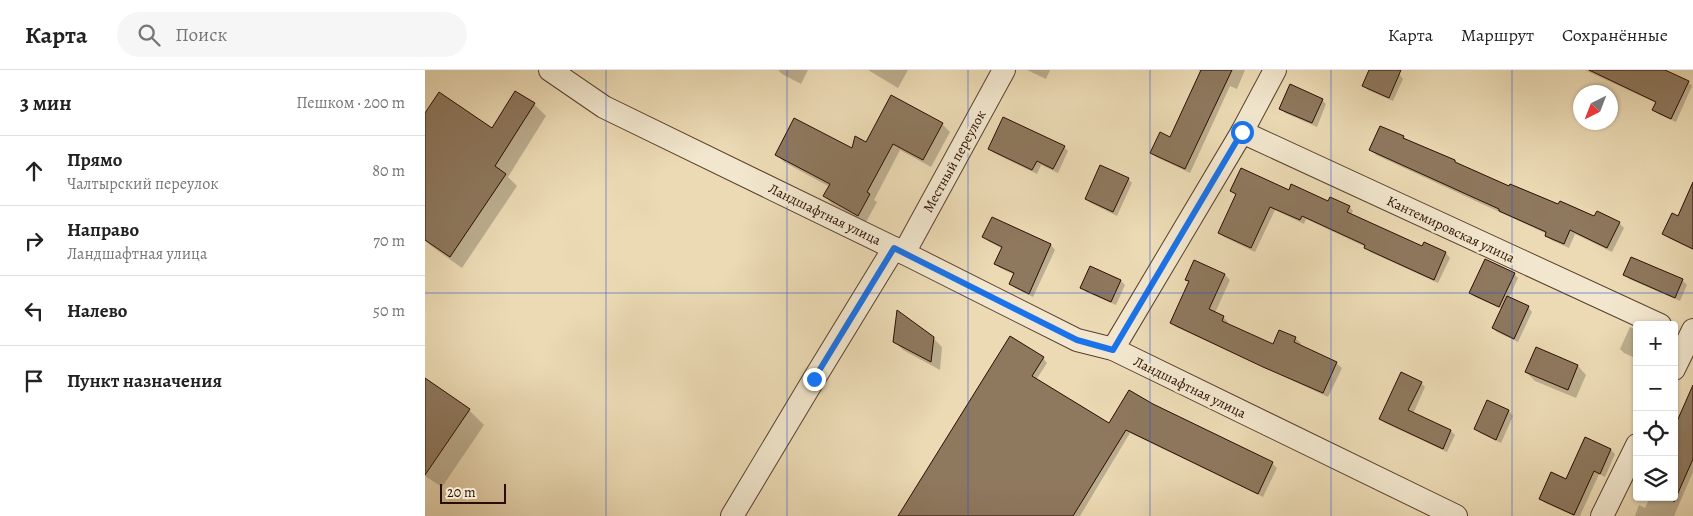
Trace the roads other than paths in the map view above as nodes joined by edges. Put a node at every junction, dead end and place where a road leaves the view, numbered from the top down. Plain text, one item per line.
1 (550, 70) edge
2 (1004, 70) edge
3 (1275, 70) edge
4 (1242, 132) junction
5 (899, 250) junction
6 (1651, 321) edge
7 (1685, 333) edge
8 (1113, 350) junction
9 (1675, 366) edge
10 (1633, 453) edge
11 (732, 516) edge
12 (1456, 516) edge
13 (1602, 516) edge

1 - 5 street, Ландшафтная улица
2 - 5 street, Местный переулок
3 - 4 street
4 - 6 street, Кантемировская улица
4 - 8 street
5 - 8 street, Ландшафтная улица
5 - 11 street, Местный переулок
7 - 9 street
8 - 12 street, Ландшафтная улица
10 - 13 street

